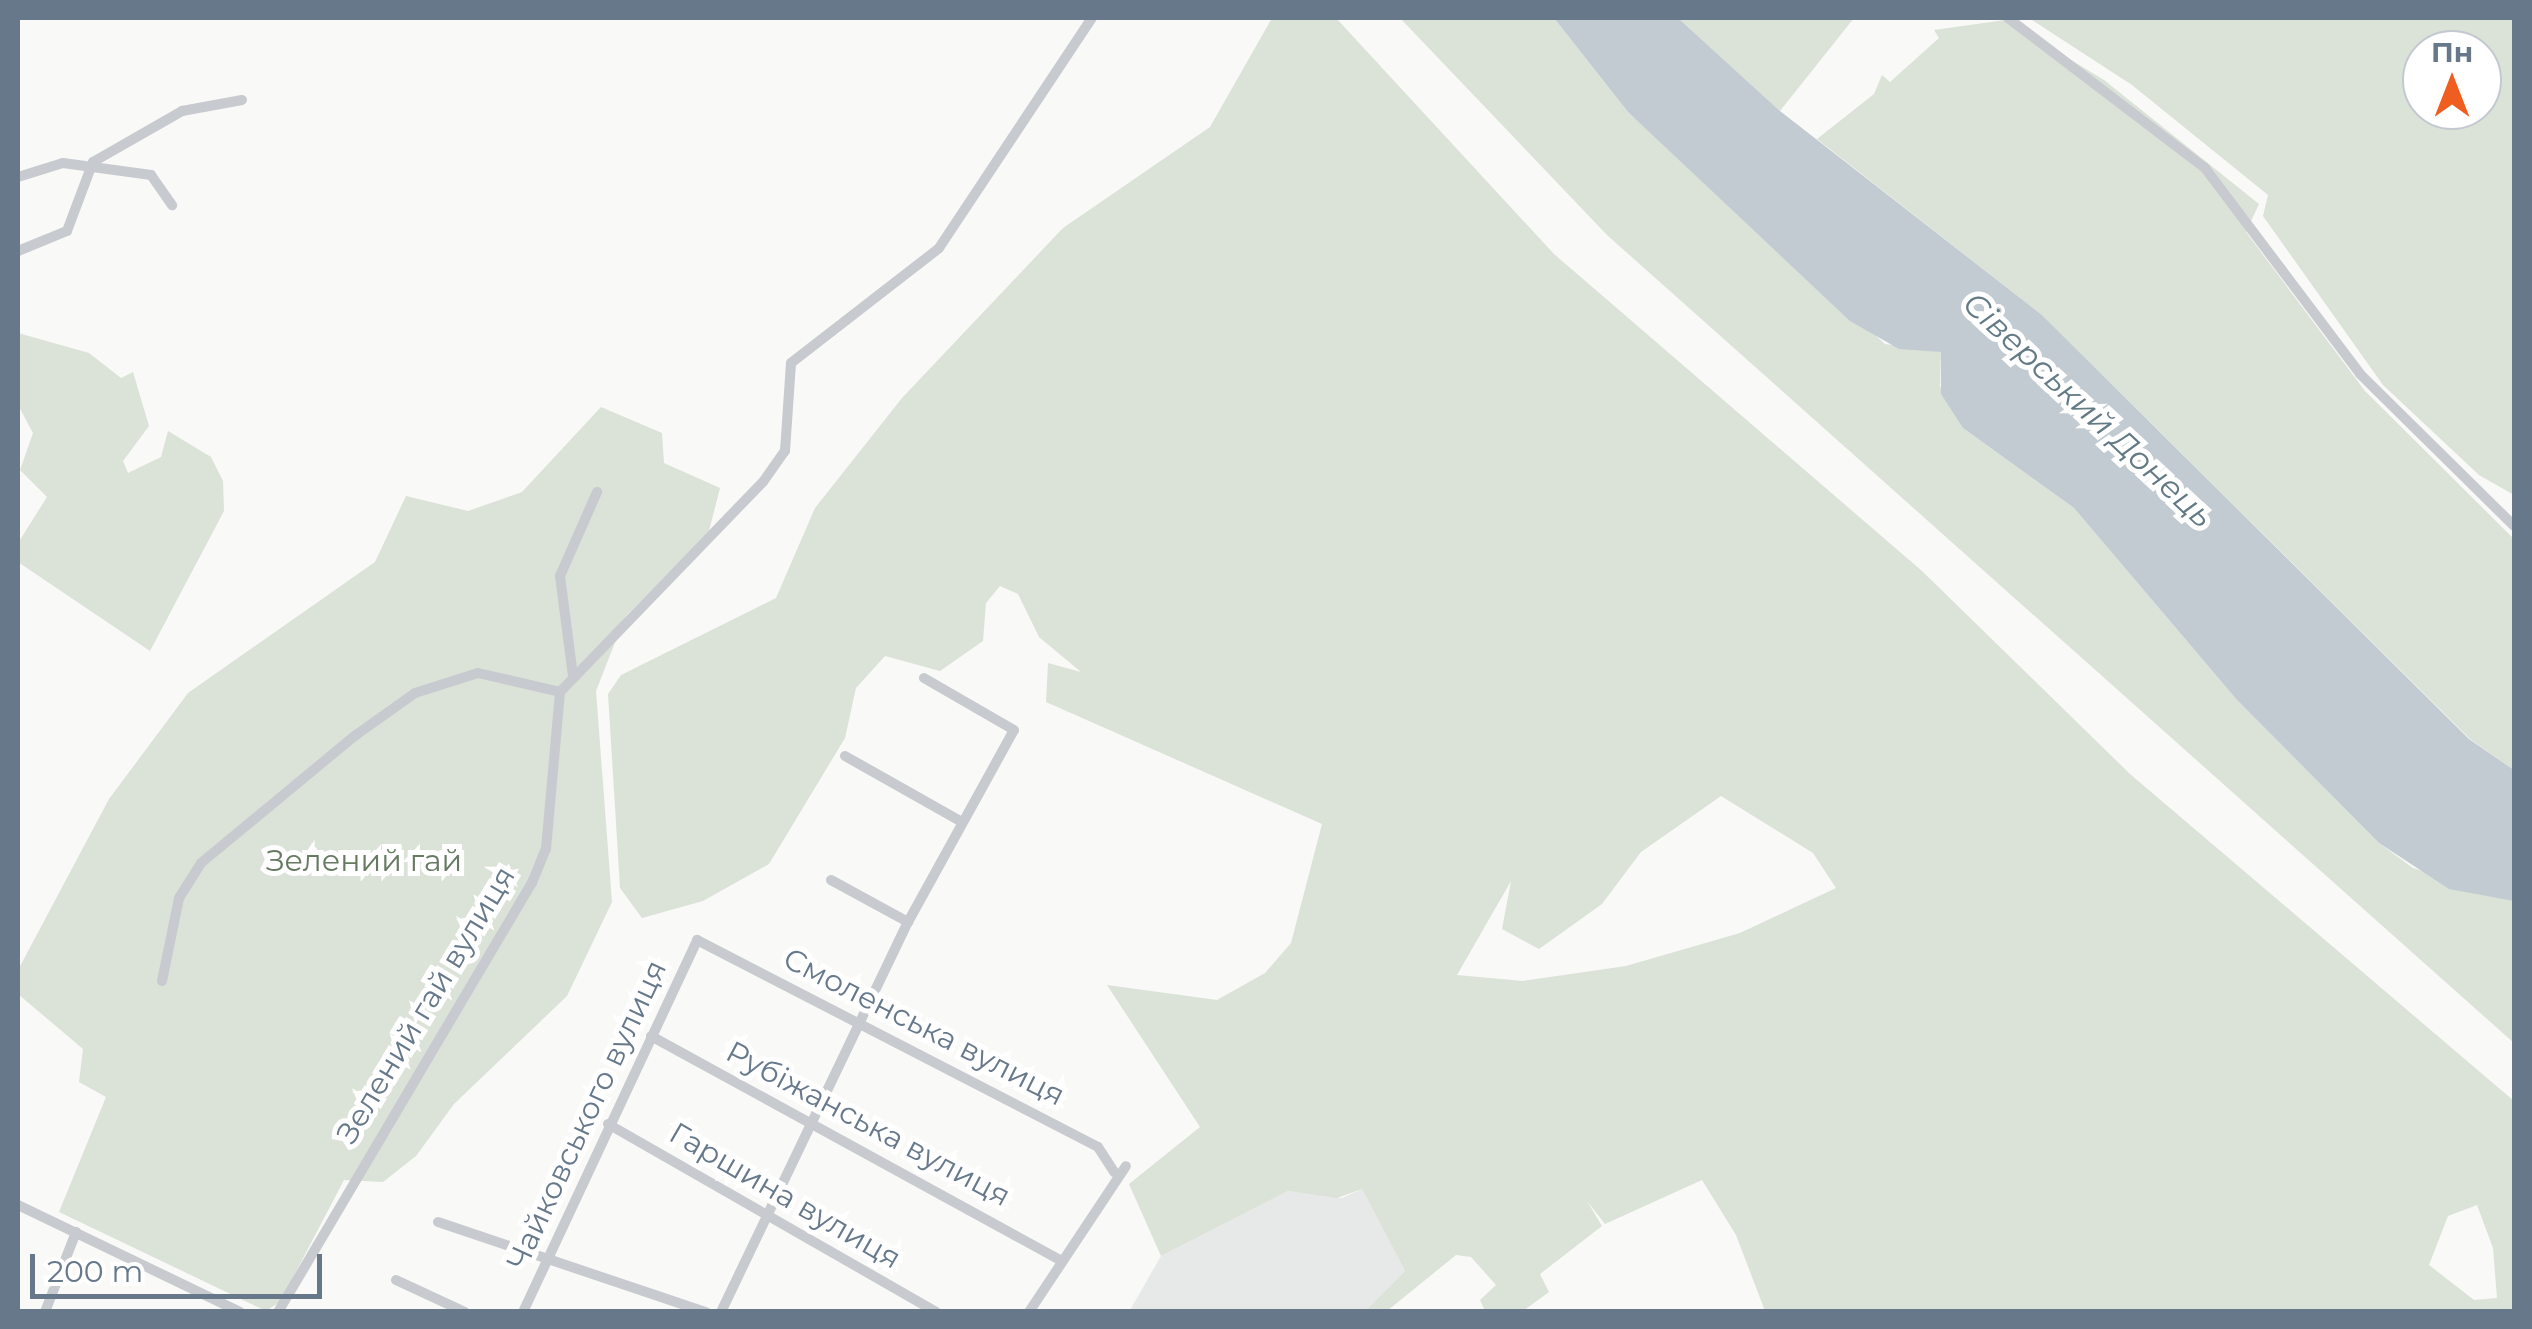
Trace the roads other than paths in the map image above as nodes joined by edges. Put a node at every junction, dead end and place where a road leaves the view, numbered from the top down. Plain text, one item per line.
1 (1092, 18) edge
2 (2008, 18) edge
3 (242, 100) dead end
4 (89, 172) junction
5 (18, 177) edge
6 (172, 205) dead end
7 (18, 252) edge
8 (597, 492) dead end
9 (2514, 526) edge
10 (573, 676) junction
11 (924, 678) dead end
12 (560, 692) junction
13 (845, 756) dead end
14 (962, 822) junction
15 (831, 880) dead end
16 (908, 922) junction
17 (697, 940) joint
18 (162, 982) dead end
19 (862, 1019) junction
20 (651, 1036) junction
21 (810, 1120) junction
22 (608, 1124) junction
23 (1126, 1166) dead end
24 (1114, 1172) junction
25 (18, 1205) edge
26 (770, 1215) junction
27 (438, 1222) dead end
28 (76, 1232) junction
29 (1059, 1259) junction
30 (546, 1264) junction
31 (396, 1280) dead end
32 (214, 1307) edge
33 (45, 1312) edge
34 (240, 1312) edge
35 (278, 1312) edge
36 (465, 1312) edge
37 (523, 1312) edge
38 (706, 1312) edge
39 (721, 1312) edge
40 (936, 1312) edge
41 (1030, 1312) edge

1 - 10 street
2 - 9 street
3 - 4 street
4 - 5 street
4 - 6 street
4 - 7 street
8 - 10 street
10 - 12 street
11 - 14 street
12 - 18 street
12 - 35 street, Зелений гай вулиця
13 - 14 street
14 - 16 street
15 - 16 street
16 - 19 street
17 - 19 street, Смоленська вулиця
17 - 20 street, Чайковського вулиця
19 - 21 street
19 - 24 street, Смоленська вулиця
20 - 21 street, Рубіжанська вулиця
20 - 22 street, Чайковського вулиця
21 - 26 street
21 - 29 street, Рубіжанська вулиця
22 - 26 street, Гаршина вулиця
22 - 30 street, Чайковського вулиця
23 - 24 street
24 - 29 street
25 - 28 street
26 - 39 street
26 - 40 street, Гаршина вулиця
27 - 30 street
28 - 32 street
28 - 33 street
29 - 41 street
30 - 37 street, Чайковського вулиця
30 - 38 street
31 - 36 street
32 - 34 street

